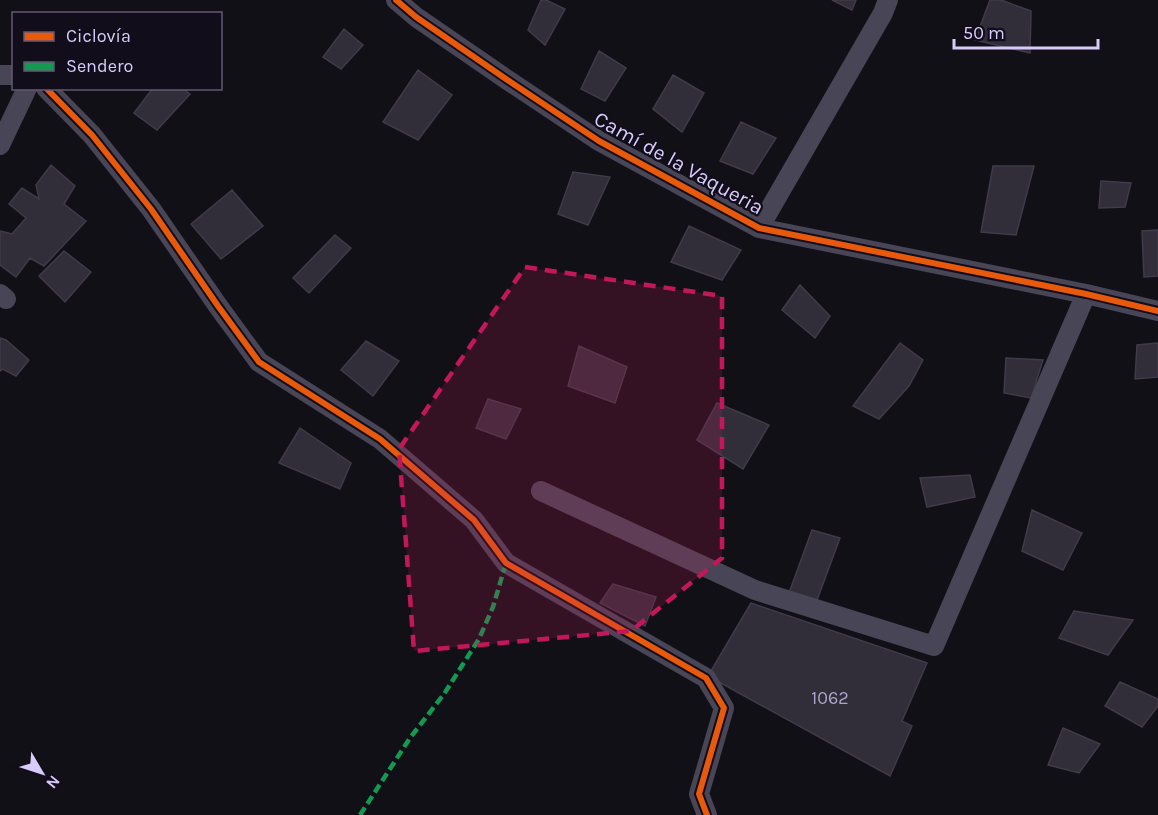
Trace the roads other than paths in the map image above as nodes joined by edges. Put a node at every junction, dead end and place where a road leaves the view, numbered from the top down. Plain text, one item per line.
1 (396, 0) edge
2 (888, 0) edge
3 (26, 90) edge
4 (48, 90) edge
5 (0, 145) edge
6 (759, 228) junction
7 (1086, 294) junction
8 (1158, 311) edge
9 (541, 491) dead end
10 (707, 815) edge

1 - 6 street, Camí de la Vaqueria
2 - 6 street
3 - 5 street
4 - 10 street
6 - 7 street, Camí de la Vaqueria
7 - 8 street, Camí de la Vaqueria
7 - 9 street

